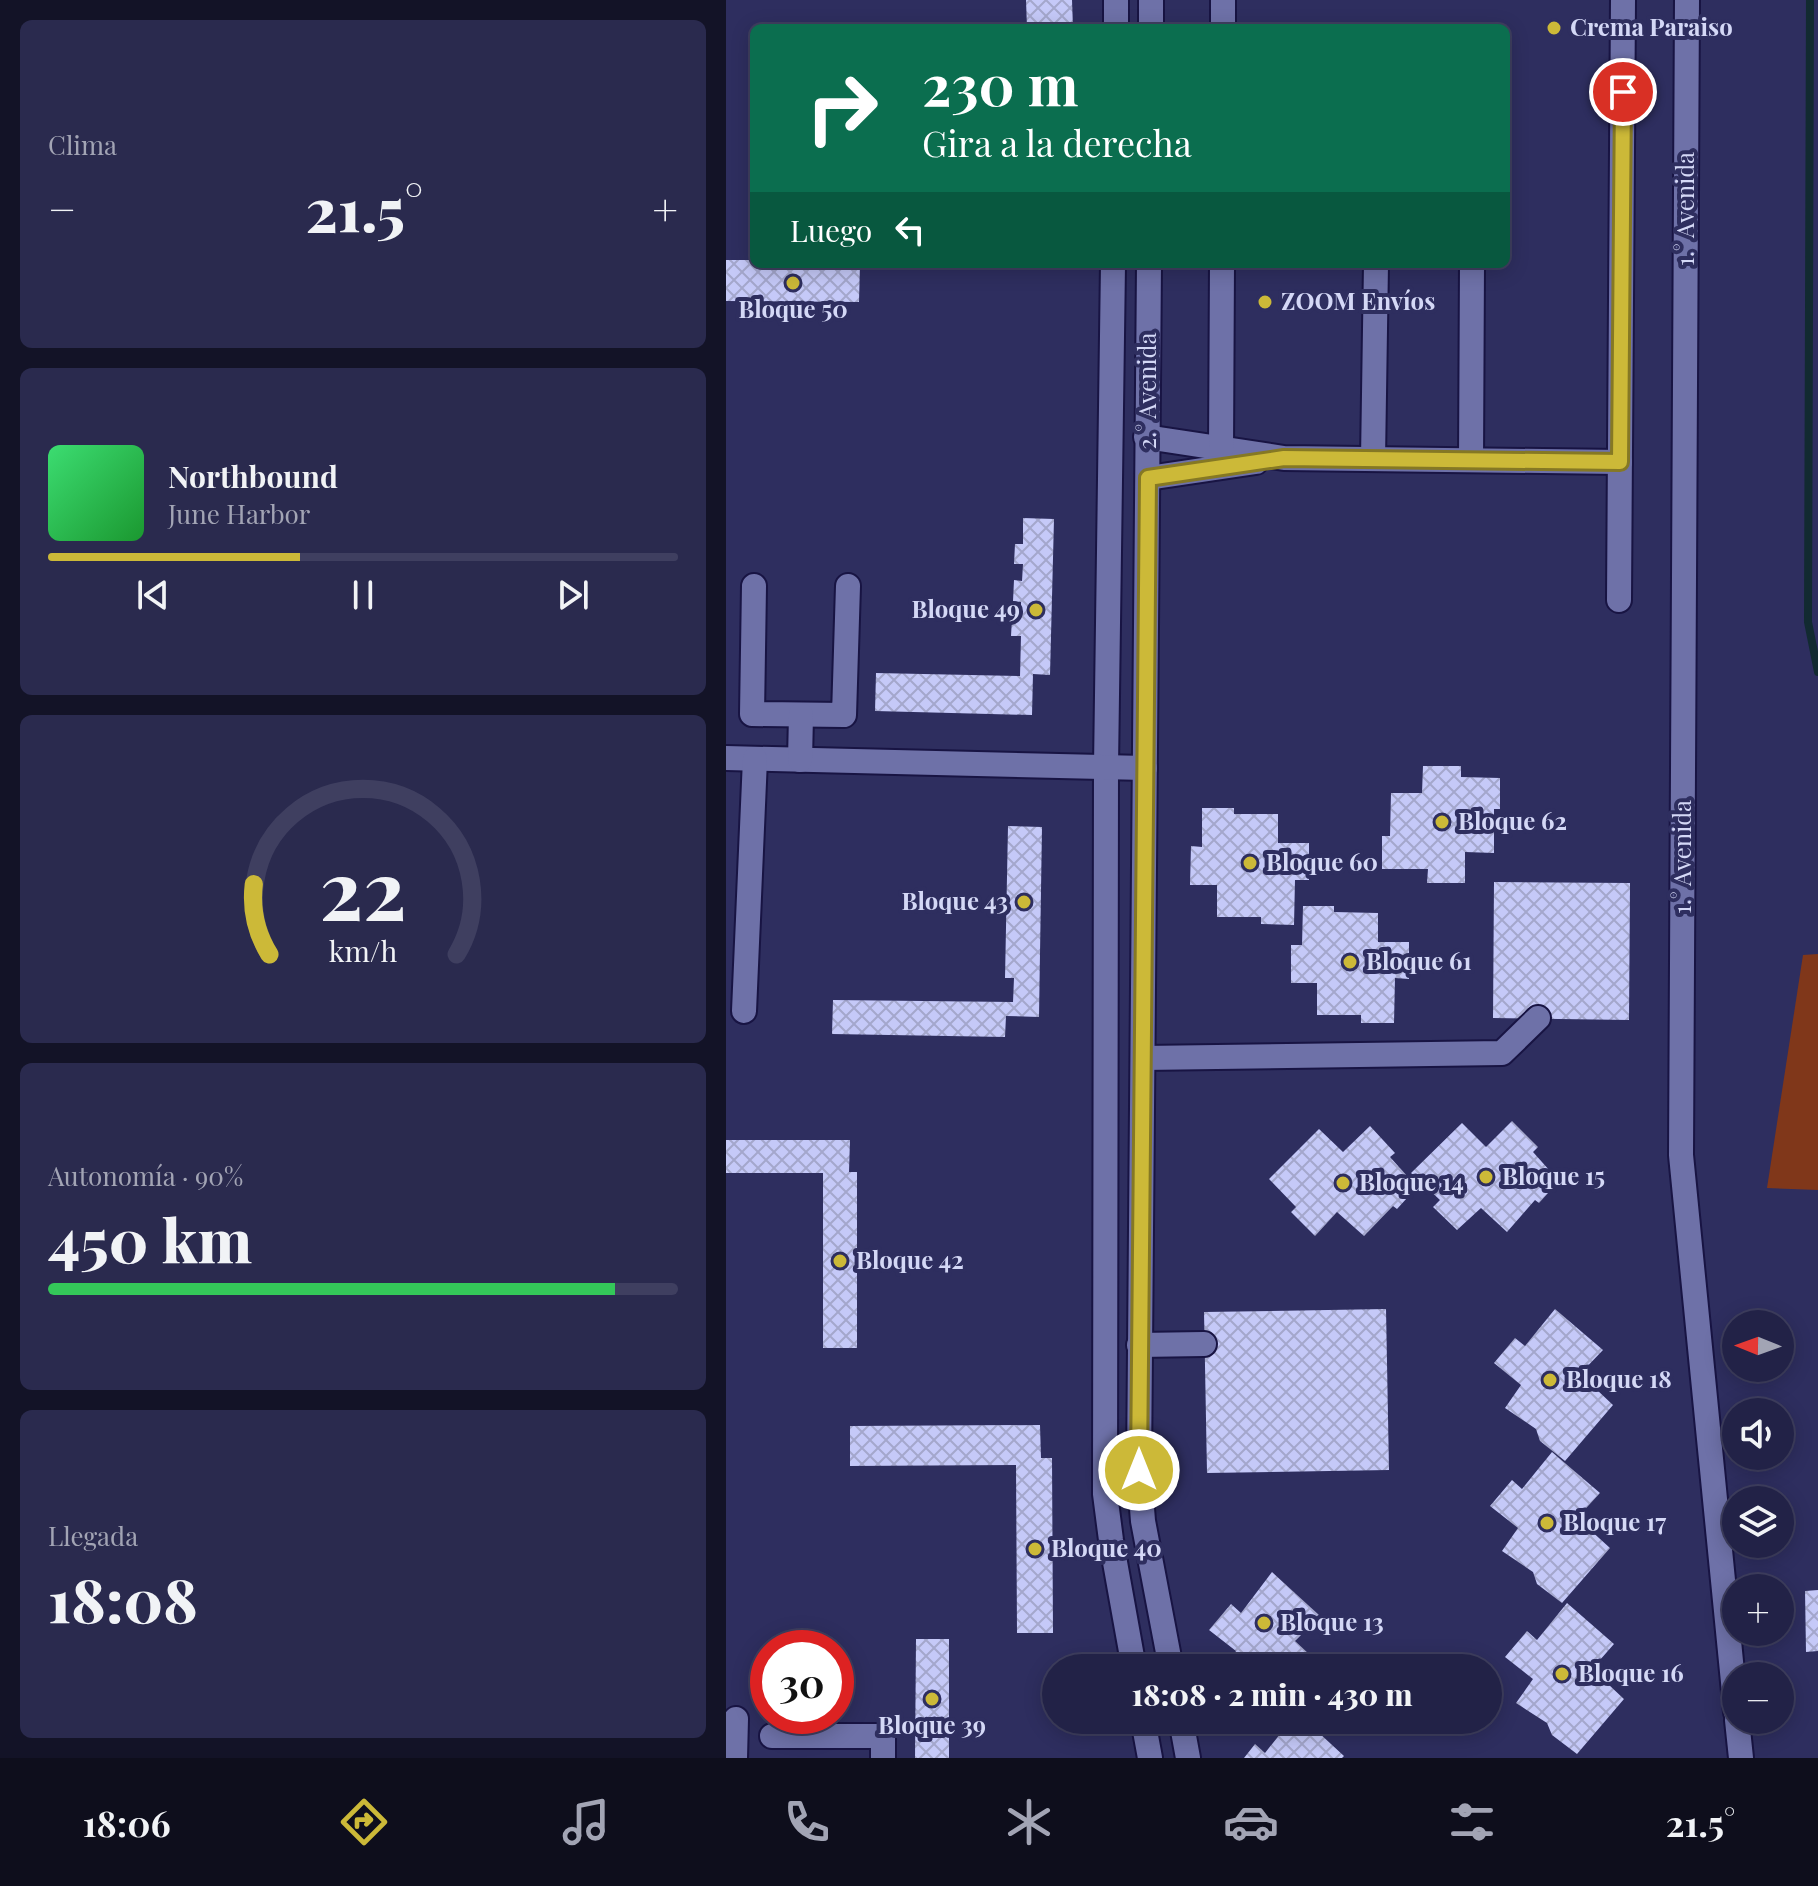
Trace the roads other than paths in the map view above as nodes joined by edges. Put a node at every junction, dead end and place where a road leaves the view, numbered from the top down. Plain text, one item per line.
1 (1116, 0) edge
2 (1151, 0) edge
3 (1223, 0) edge
4 (1623, 0) edge
5 (1687, 0) edge
6 (1116, 24) edge
7 (1151, 24) edge
8 (1223, 24) edge
9 (1113, 268) edge
10 (1149, 268) edge
11 (1222, 268) edge
12 (1376, 268) edge
13 (1472, 268) edge
14 (1146, 437) junction
15 (1221, 449) junction
16 (1284, 458) junction
17 (1373, 459) junction
18 (1471, 460) junction
19 (1620, 462) junction
20 (1148, 478) junction
21 (754, 586) dead end
22 (848, 586) dead end
23 (1619, 600) dead end
24 (801, 715) junction
25 (726, 758) edge
26 (755, 759) junction
27 (800, 760) junction
28 (1106, 767) junction
29 (1145, 768) junction
30 (744, 1011) dead end
31 (1538, 1018) dead end
32 (1143, 1058) junction
33 (1204, 1344) dead end
34 (1139, 1345) junction
35 (1131, 1654) edge
36 (1168, 1654) edge
37 (1731, 1662) edge
38 (736, 1719) dead end
39 (1146, 1734) edge
40 (1184, 1734) edge
41 (1738, 1734) edge
42 (772, 1736) dead end
43 (735, 1758) edge
44 (883, 1758) edge
45 (1150, 1758) edge
46 (1188, 1758) edge
47 (1741, 1758) edge

1 - 6 street
2 - 7 street
3 - 8 street
4 - 19 street
5 - 37 street, 1.° Avenida
9 - 28 street
10 - 14 street, 2.° Avenida
11 - 15 street
12 - 17 street
13 - 18 street
14 - 15 street
14 - 20 street, 2.° Avenida
15 - 16 street
16 - 17 street
16 - 20 street
17 - 18 street
18 - 19 street
19 - 23 street
20 - 29 street, 2.° Avenida
21 - 24 street
22 - 24 street
24 - 27 street
25 - 26 street
26 - 27 street
26 - 30 street
27 - 28 street
28 - 29 street
28 - 35 street
29 - 32 street, 2.° Avenida
31 - 32 street
32 - 34 street, 2.° Avenida
33 - 34 street
34 - 36 street, 2.° Avenida
38 - 43 street
39 - 45 street
40 - 46 street
41 - 47 street
42 - 44 street

